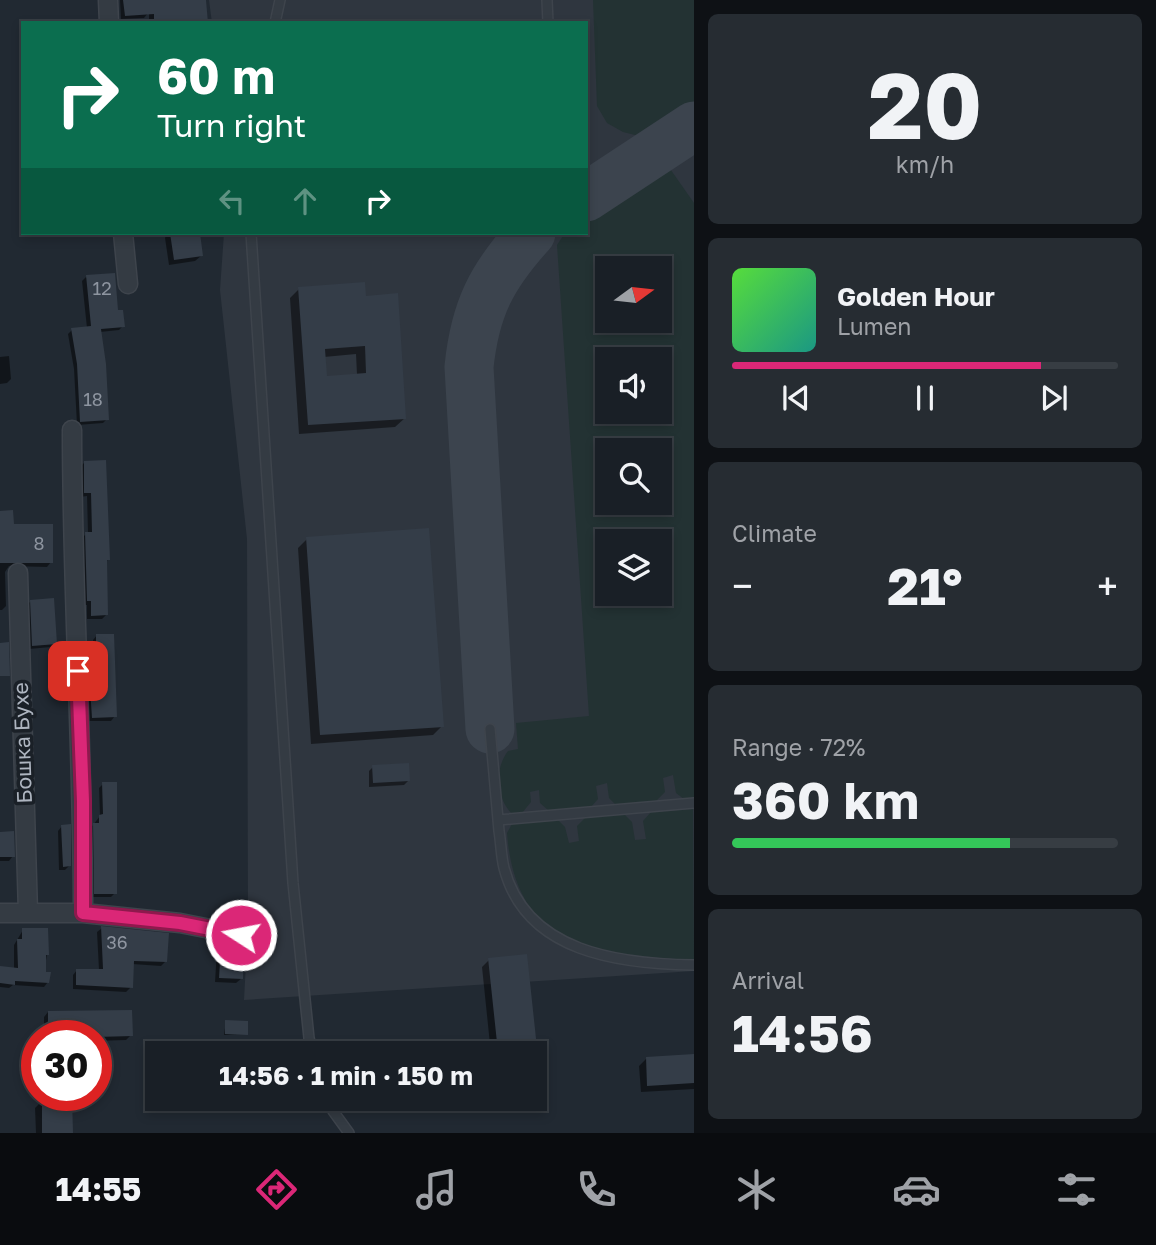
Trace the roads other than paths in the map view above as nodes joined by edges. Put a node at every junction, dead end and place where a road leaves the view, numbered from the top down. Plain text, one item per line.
1 (108, 0) edge
2 (281, 0) edge
3 (547, 0) edge
4 (108, 21) edge
5 (276, 21) edge
6 (548, 21) edge
7 (123, 235) edge
8 (251, 235) edge
9 (128, 284) dead end
10 (72, 430) dead end
11 (18, 573) dead end
12 (490, 729) dead end
13 (694, 803) edge
14 (498, 820) junction
15 (0, 913) edge
16 (28, 913) junction
17 (83, 913) junction
18 (241, 935) dead end
19 (694, 965) edge
20 (310, 1041) edge
21 (333, 1111) edge
22 (349, 1133) edge

1 - 4 street
2 - 5 lane
3 - 6 lane
7 - 9 street
8 - 20 lane
10 - 17 street
11 - 16 street, Бошка Бухе
12 - 14 lane
13 - 14 lane
14 - 19 lane
15 - 16 street
16 - 17 street
17 - 18 street
21 - 22 lane

